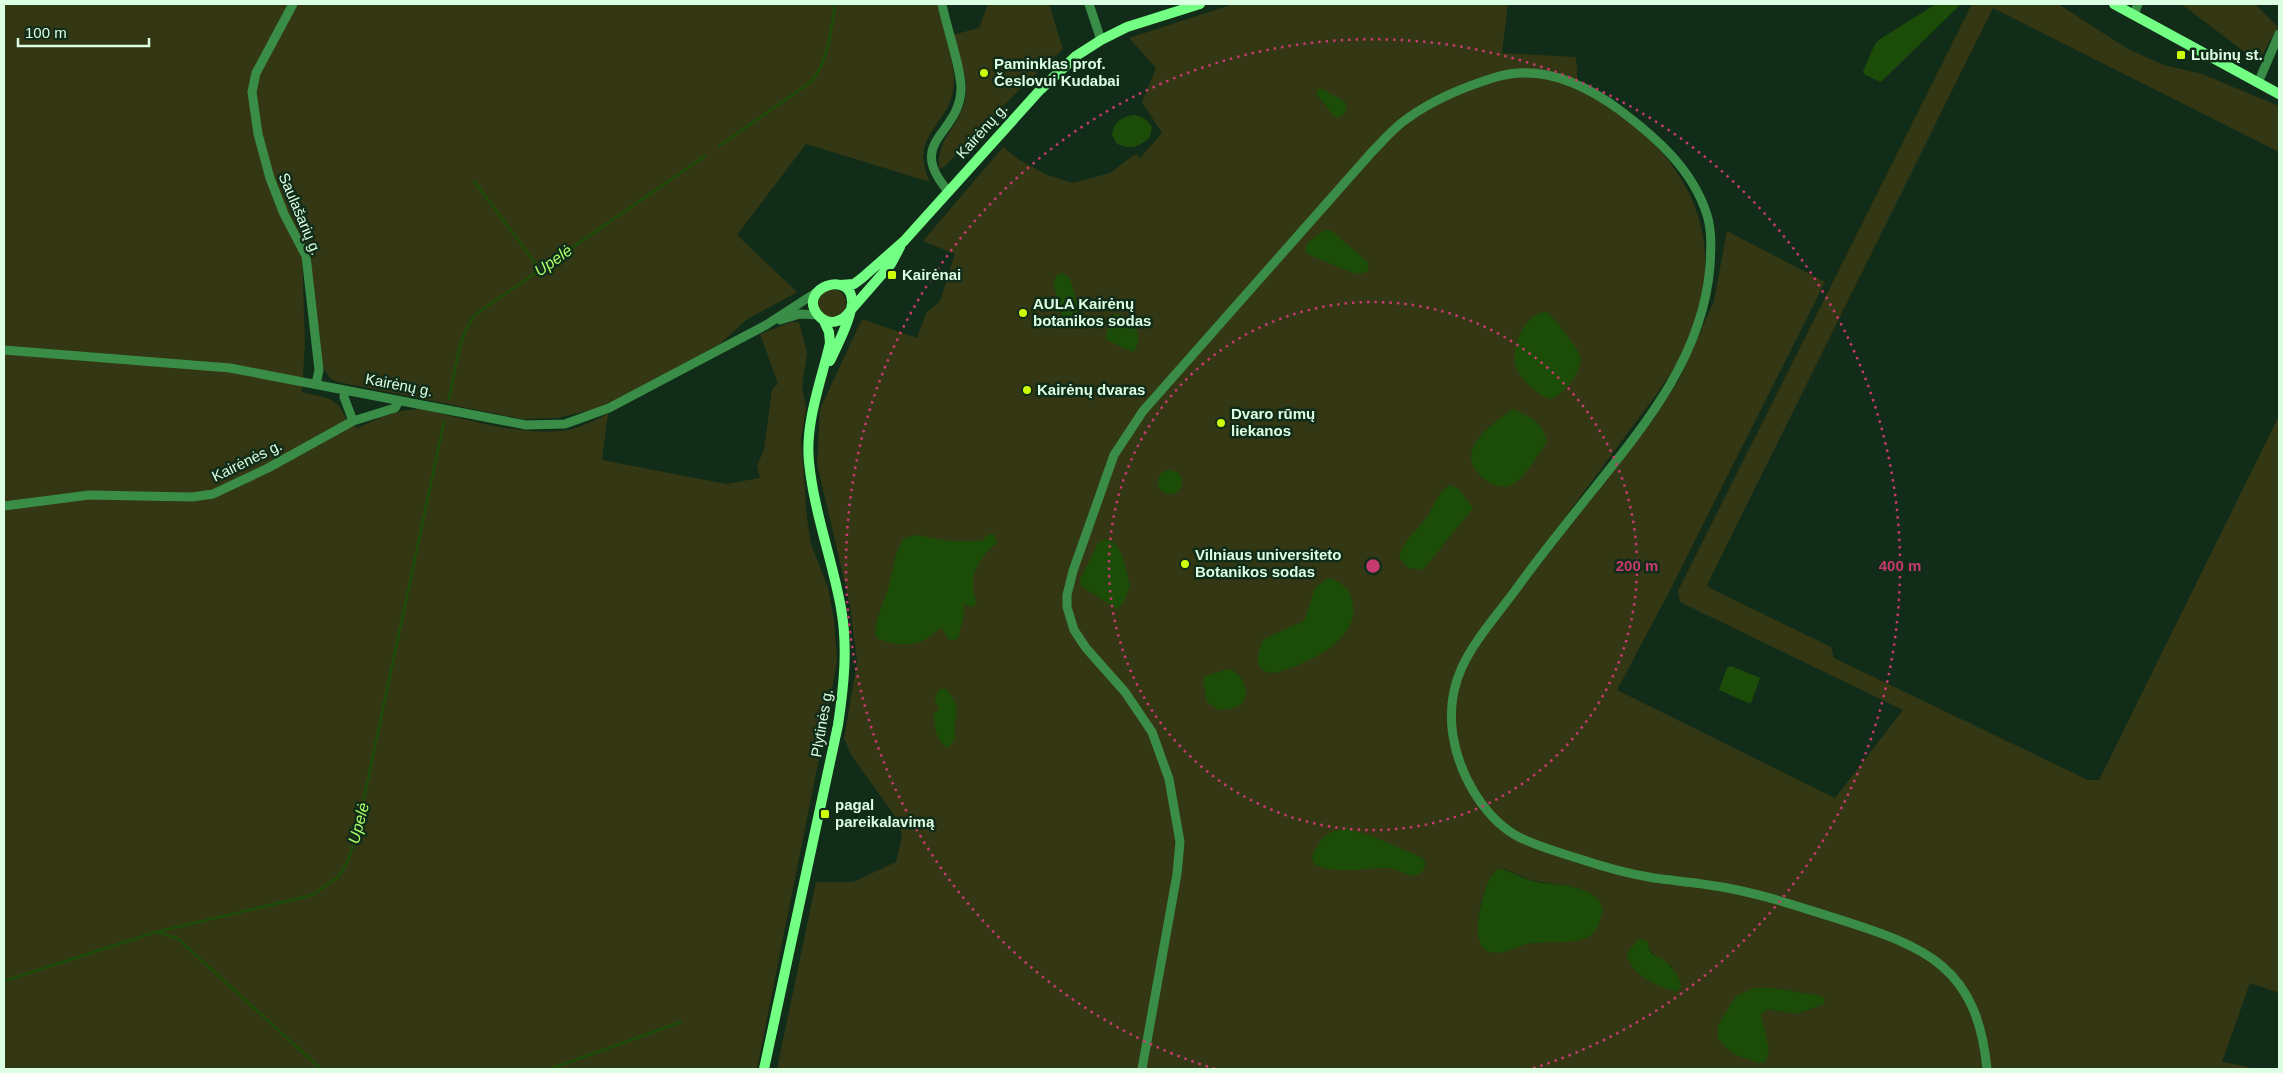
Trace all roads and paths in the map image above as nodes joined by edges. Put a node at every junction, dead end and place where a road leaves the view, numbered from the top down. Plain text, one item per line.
1 (293, 4) edge
2 (942, 4) edge
3 (1089, 4) edge
4 (1200, 4) edge
5 (2114, 4) edge
6 (2138, 4) edge
7 (2134, 14) junction
8 (2279, 34) edge
9 (1102, 40) junction
10 (2258, 83) junction
11 (2279, 94) edge
12 (948, 191) junction
13 (904, 241) junction
14 (840, 285) junction
15 (817, 292) junction
16 (850, 311) junction
17 (820, 317) junction
18 (766, 325) junction
19 (4, 350) edge
20 (822, 380) junction
21 (316, 384) junction
22 (345, 390) junction
23 (400, 401) junction
24 (354, 421) junction
25 (4, 506) edge
26 (764, 1069) edge
27 (1142, 1069) edge
28 (1987, 1069) edge

1 - 21 street, Saulašarių g.
2 - 12 street
3 - 9 street
4 - 9 main road, Kairėnų g.
5 - 7 main road
6 - 7 street
7 - 10 main road
8 - 10 street
9 - 12 main road, Kairėnų g.
10 - 11 main road
12 - 13 main road, Kairėnų g.
13 - 14 main road, Kairėnų g.
13 - 16 main road, Kairėnų g.
14 - 15 main road
14 - 16 main road
15 - 17 main road
15 - 18 street, Kairėnų g.
16 - 17 main road
16 - 20 main road, Plytinės g.
17 - 18 street, Kairėnų g.
17 - 20 main road, Plytinės g.
18 - 23 street, Kairėnų g.
19 - 21 street, Kairėnų g.
20 - 26 main road, Plytinės g.
21 - 22 street, Kairėnų g.
22 - 23 street, Kairėnų g.
22 - 24 street
23 - 24 street, Kairėnės g.
24 - 25 street, Kairėnės g.
27 - 28 street

